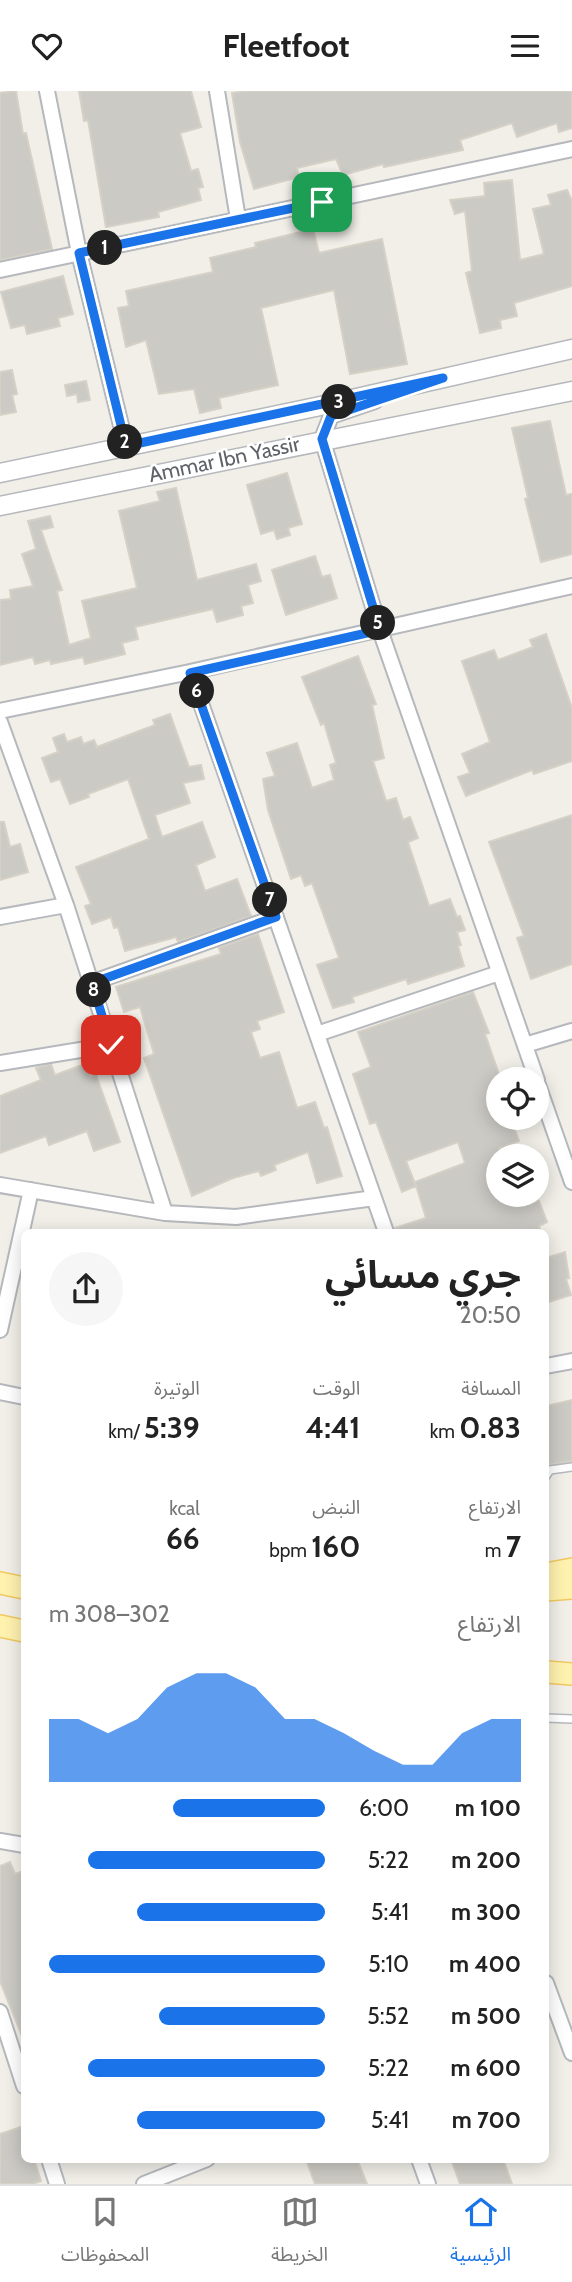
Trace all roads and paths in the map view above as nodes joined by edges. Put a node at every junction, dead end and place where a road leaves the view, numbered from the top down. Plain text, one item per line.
1 (47, 91) edge
2 (217, 91) edge
3 (572, 149) edge
4 (238, 219) junction
5 (79, 253) junction
6 (0, 270) edge
7 (572, 349) edge
8 (443, 378) junction
9 (572, 391) edge
10 (322, 439) junction
11 (126, 446) junction
12 (0, 473) edge
13 (0, 506) edge
14 (572, 586) edge
15 (380, 630) junction
16 (190, 673) junction
17 (0, 711) edge
18 (0, 722) edge
19 (66, 905) junction
20 (0, 917) edge
21 (276, 917) junction
22 (499, 973) junction
23 (92, 983) junction
24 (572, 1031) edge
25 (317, 1034) junction
26 (111, 1045) junction
27 (524, 1045) junction
28 (0, 1063) edge
29 (532, 1067) edge
30 (549, 1116) edge
31 (572, 1182) edge
32 (0, 1185) edge
33 (31, 1190) junction
34 (374, 1198) junction
35 (165, 1213) junction
36 (22, 1229) edge
37 (385, 1229) edge
38 (21, 1235) edge
39 (0, 1330) edge
40 (572, 1361) edge
41 (549, 1365) edge
42 (0, 1392) edge
43 (21, 1396) edge
44 (572, 1467) edge
45 (549, 1472) edge
46 (572, 1569) edge
47 (549, 1573) edge
48 (0, 1583) edge
49 (21, 1587) edge
50 (572, 1588) edge
51 (549, 1590) edge
52 (0, 1626) edge
53 (21, 1631) edge
54 (549, 1665) edge
55 (566, 1671) edge
56 (549, 1718) edge
57 (572, 1719) edge
58 (0, 1841) edge
59 (21, 1844) edge
60 (549, 1991) edge
61 (0, 2012) edge
62 (6, 2049) edge
63 (572, 2053) edge
64 (21, 2081) edge
65 (49, 2163) edge
66 (197, 2163) edge
67 (420, 2163) edge
68 (57, 2184) edge
69 (144, 2184) edge
70 (428, 2184) edge

1 - 5 street
2 - 4 street
3 - 4 street
4 - 5 street
5 - 6 street
5 - 11 street
7 - 8 street, Ammar Ibn Yassir
8 - 10 street
8 - 11 street, Ammar Ibn Yassir
9 - 10 street, Ammar Ibn Yassir
10 - 13 street, Ammar Ibn Yassir
10 - 15 street
11 - 12 street, Ammar Ibn Yassir
14 - 15 street
15 - 16 street
15 - 22 street
16 - 17 street
16 - 21 street
18 - 19 street
19 - 20 street
19 - 23 street
21 - 23 street
21 - 25 street
22 - 25 street
22 - 27 street
23 - 26 street
24 - 27 street
25 - 34 street
26 - 28 street
26 - 35 street
27 - 29 street
30 - 31 street
32 - 33 street
33 - 35 street
33 - 36 street
34 - 35 street
34 - 37 street
38 - 39 street
40 - 41 street
42 - 43 street
44 - 45 lane
46 - 47 main road
48 - 49 main road
50 - 51 main road
52 - 53 main road
54 - 55 main road
56 - 57 lane
58 - 59 street
60 - 63 street
61 - 62 street
62 - 64 street
65 - 68 street
66 - 69 street
67 - 70 street

